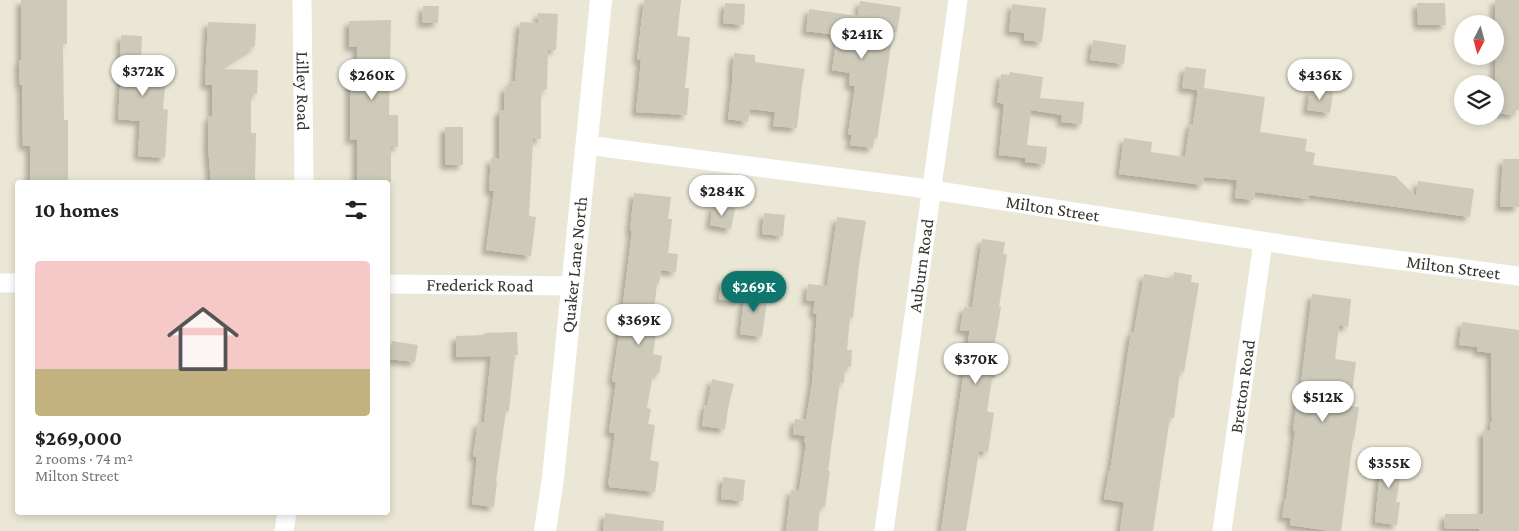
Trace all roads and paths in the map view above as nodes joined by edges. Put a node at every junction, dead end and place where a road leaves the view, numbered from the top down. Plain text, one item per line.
1 (302, 0) edge
2 (601, 0) edge
3 (958, 0) edge
4 (586, 145) junction
5 (304, 180) edge
6 (932, 190) junction
7 (1263, 242) junction
8 (1519, 276) edge
9 (0, 283) edge
10 (15, 283) edge
11 (390, 284) edge
12 (573, 286) junction
13 (287, 515) edge
14 (284, 531) edge
15 (545, 531) edge
16 (884, 531) edge
17 (1222, 531) edge

1 - 5 street, Lilley Road
2 - 4 street, Quaker Lane North
3 - 6 street, Auburn Road
4 - 6 street, Milton Street
4 - 12 street, Quaker Lane North
6 - 7 street, Milton Street
6 - 16 street, Auburn Road
7 - 8 street, Milton Street
7 - 17 street, Bretton Road
9 - 10 street
11 - 12 street, Frederick Road
12 - 15 street, Quaker Lane North
13 - 14 street

